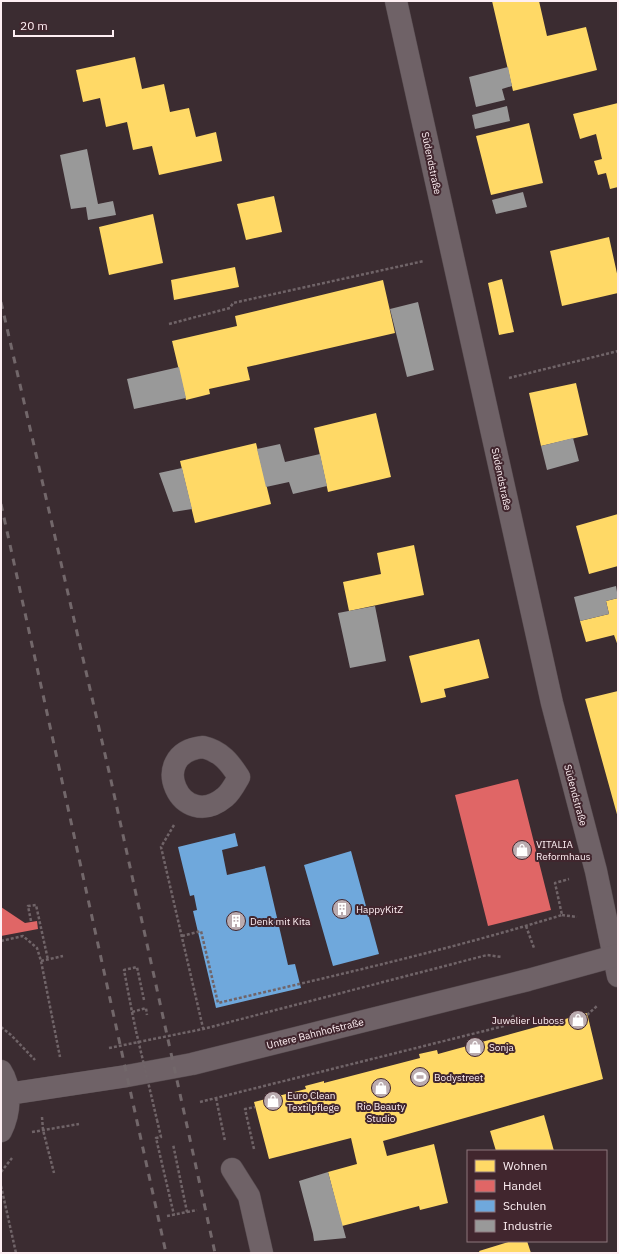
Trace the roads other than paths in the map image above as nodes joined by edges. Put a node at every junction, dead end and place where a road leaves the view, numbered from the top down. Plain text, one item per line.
1 (396, 1) edge
2 (617, 962) edge
3 (1, 1071) edge
4 (8, 1094) junction
5 (1, 1130) edge
6 (232, 1169) dead end
7 (262, 1253) edge

1 - 2 street, Südendstraße
2 - 4 street, Untere Bahnhofstraße
3 - 4 street
4 - 5 street
6 - 7 street

